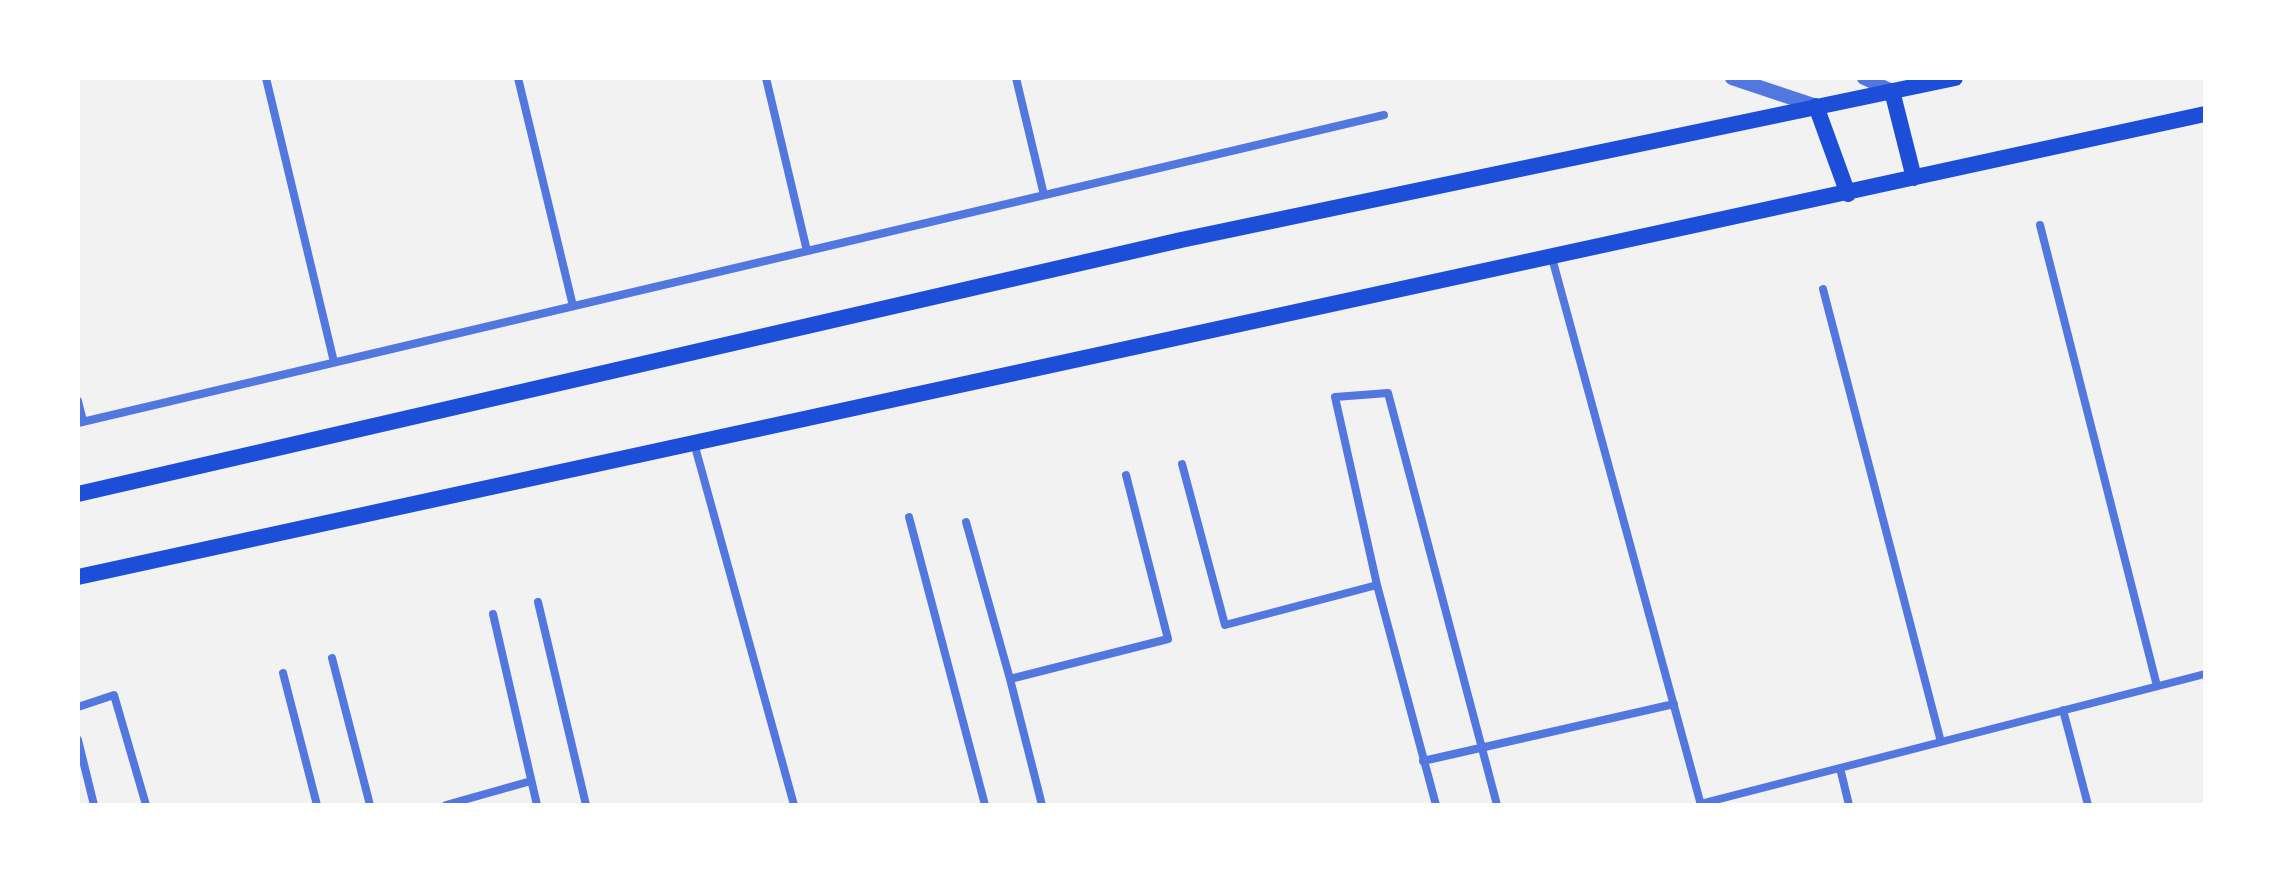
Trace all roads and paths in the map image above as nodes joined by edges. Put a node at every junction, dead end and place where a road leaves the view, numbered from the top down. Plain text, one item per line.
1 (266, 78) edge
2 (518, 78) edge
3 (766, 78) edge
4 (1016, 78) edge
5 (1732, 78) edge
6 (1864, 78) edge
7 (1955, 78) edge
8 (1892, 91) junction
9 (1816, 106) junction
10 (2205, 114) edge
11 (1384, 115) dead end
12 (1914, 178) junction
13 (1848, 194) junction
14 (1044, 195) junction
15 (2040, 225) dead end
16 (807, 251) junction
17 (1552, 258) junction
18 (1823, 289) dead end
19 (573, 306) junction
20 (334, 362) junction
21 (78, 401) edge
22 (80, 422) edge
23 (694, 442) junction
24 (1182, 464) dead end
25 (1126, 475) dead end
26 (78, 494) edge
27 (909, 517) dead end
28 (966, 522) dead end
29 (78, 577) edge
30 (1377, 585) junction
31 (538, 602) dead end
32 (493, 614) dead end
33 (332, 658) dead end
34 (283, 673) dead end
35 (2205, 674) edge
36 (1010, 679) junction
37 (2157, 686) junction
38 (1674, 704) junction
39 (78, 707) edge
40 (2063, 710) junction
41 (78, 740) edge
42 (1941, 742) junction
43 (1482, 745) junction
44 (1423, 761) junction
45 (1840, 768) junction
46 (531, 781) junction
47 (1700, 804) edge
48 (94, 805) edge
49 (146, 805) edge
50 (317, 805) edge
51 (370, 805) edge
52 (446, 805) edge
53 (537, 805) edge
54 (586, 805) edge
55 (794, 805) edge
56 (985, 805) edge
57 (1042, 805) edge
58 (1436, 805) edge
59 (1497, 805) edge
60 (1849, 805) edge
61 (2088, 805) edge

1 - 20 street
2 - 19 street
3 - 16 street
4 - 14 street
5 - 9 street
6 - 8 street
7 - 8 main road
8 - 9 main road
8 - 12 main road
9 - 13 main road
9 - 26 main road
10 - 12 main road
11 - 14 street
12 - 13 main road
13 - 17 main road
14 - 16 street
15 - 37 street
16 - 19 street
17 - 23 main road
17 - 38 street
18 - 42 street
19 - 20 street
20 - 22 street
21 - 22 street
23 - 29 main road
23 - 55 street
24 - 30 street
25 - 36 street
27 - 56 street
28 - 36 street
30 - 43 street
30 - 44 street
31 - 54 street
32 - 46 street
33 - 51 street
34 - 50 street
35 - 37 street
36 - 57 street
37 - 40 street
38 - 43 street
38 - 47 street
39 - 49 street
40 - 42 street
40 - 61 street
41 - 48 street
42 - 45 street
43 - 44 street
43 - 59 street
44 - 58 street
45 - 47 street
45 - 60 street
46 - 52 street
46 - 53 street

